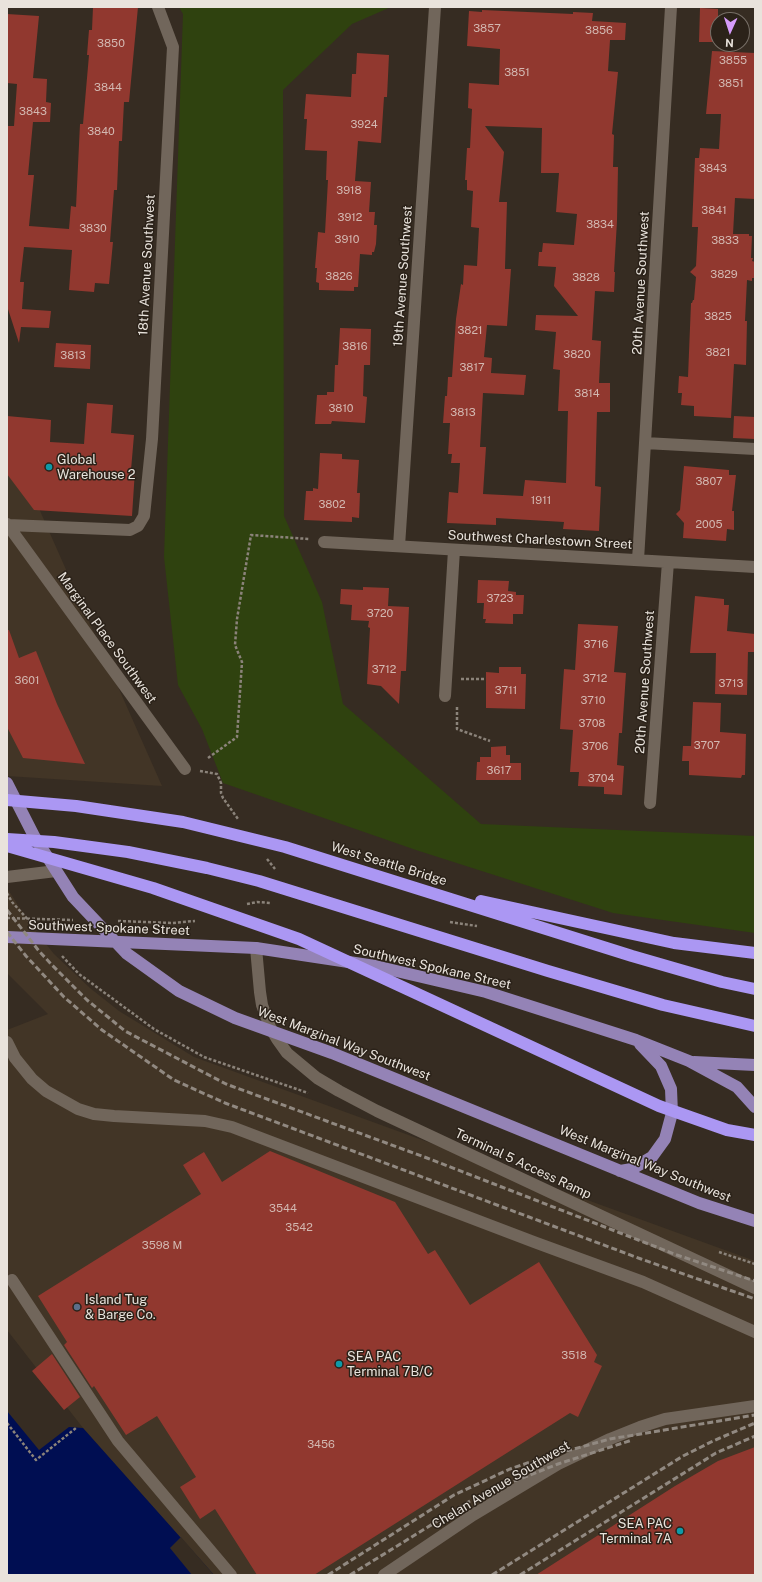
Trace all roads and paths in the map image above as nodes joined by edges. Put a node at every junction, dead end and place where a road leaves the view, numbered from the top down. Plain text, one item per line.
1 (158, 7) edge
2 (435, 7) edge
3 (671, 7) edge
4 (645, 444) junction
5 (755, 449) edge
6 (7, 524) edge
7 (320, 540) joint
8 (399, 546) junction
9 (454, 550) junction
10 (638, 560) junction
11 (668, 562) junction
12 (755, 567) edge
13 (458, 679) dead end
14 (484, 679) dead end
15 (445, 696) dead end
16 (457, 706) dead end
17 (490, 741) dead end
18 (208, 758) dead end
19 (185, 769) dead end
20 (214, 773) dead end
21 (217, 774) dead end
22 (7, 783) edge
23 (7, 800) edge
24 (650, 803) dead end
25 (7, 839) edge
26 (7, 846) edge
27 (56, 871) junction
28 (7, 877) edge
29 (398, 882) junction
30 (273, 903) dead end
31 (245, 904) dead end
32 (197, 921) dead end
33 (172, 923) dead end
34 (7, 937) edge
35 (256, 948) junction
36 (755, 953) edge
37 (755, 989) edge
38 (755, 1026) edge
39 (636, 1040) junction
40 (7, 1042) edge
41 (11, 1060) edge
42 (689, 1061) junction
43 (755, 1065) edge
44 (755, 1107) edge
45 (755, 1135) edge
46 (620, 1171) junction
47 (755, 1221) edge
48 (12, 1280) dead end
49 (755, 1288) edge
50 (755, 1332) edge
51 (755, 1406) edge
52 (7, 1423) edge
53 (76, 1428) dead end
54 (231, 1575) edge
55 (384, 1575) edge

1 - 6 street, 18th Avenue Southwest
2 - 8 street, 19th Avenue Southwest
3 - 4 street, 20th Avenue Southwest
4 - 5 street
4 - 10 street, 20th Avenue Southwest
6 - 19 street, Marginal Place Southwest
7 - 8 street, Southwest Charlestown Street
7 - 18 path
8 - 9 street, Southwest Charlestown Street
9 - 10 street, Southwest Charlestown Street
9 - 15 street
10 - 11 street, Southwest Charlestown Street
11 - 12 street, Southwest Charlestown Street
11 - 24 street, 20th Avenue Southwest
13 - 14 path
16 - 17 path
20 - 21 path
22 - 27 main road, West Marginal Way Southwest
23 - 29 highway, West Seattle Bridge
25 - 38 highway
26 - 45 highway
27 - 28 street
27 - 46 main road, West Marginal Way Southwest
29 - 36 highway
29 - 37 highway, West Seattle Bridge
30 - 31 path
32 - 33 path
34 - 35 main road, Southwest Spokane Street
35 - 39 main road, Southwest Spokane Street
35 - 49 street, Terminal 5 Access Ramp
39 - 42 main road, Southwest Spokane Street
39 - 46 main road
40 - 41 street
41 - 50 street
42 - 43 main road
42 - 44 main road, Southwest Spokane Street
46 - 47 main road, West Marginal Way Southwest
48 - 54 street
51 - 55 street, Chelan Avenue Southwest
52 - 53 path

